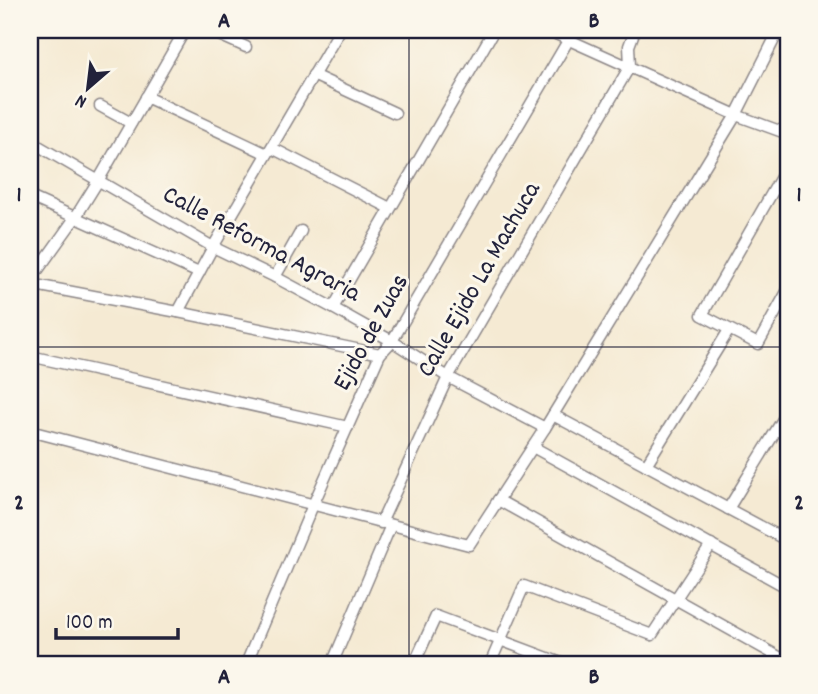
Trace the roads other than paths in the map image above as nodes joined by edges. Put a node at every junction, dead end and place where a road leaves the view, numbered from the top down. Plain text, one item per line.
1 (185, 30) edge
2 (208, 30) edge
3 (340, 30) edge
4 (494, 30) edge
5 (547, 30) edge
6 (635, 30) edge
7 (779, 30) edge
8 (569, 39) junction
9 (246, 47) dead end
10 (630, 66) junction
11 (313, 75) junction
12 (146, 97) junction
13 (100, 106) dead end
14 (395, 113) dead end
15 (736, 115) junction
16 (131, 123) junction
17 (788, 134) edge
18 (30, 141) edge
19 (270, 151) junction
20 (788, 165) edge
21 (98, 181) junction
22 (30, 197) edge
23 (390, 208) junction
24 (75, 218) junction
25 (301, 231) dead end
26 (213, 247) junction
27 (199, 273) junction
28 (275, 277) junction
29 (30, 283) edge
30 (788, 290) edge
31 (333, 308) junction
32 (178, 312) junction
33 (729, 330) junction
34 (391, 341) junction
35 (380, 354) junction
36 (30, 356) edge
37 (448, 377) junction
38 (788, 411) edge
39 (553, 415) junction
40 (348, 427) junction
41 (545, 428) junction
42 (30, 431) edge
43 (533, 447) junction
44 (646, 465) junction
45 (498, 500) junction
46 (313, 505) junction
47 (728, 509) junction
48 (386, 524) junction
49 (788, 541) edge
50 (711, 545) junction
51 (788, 588) edge
52 (676, 599) junction
53 (501, 641) junction
54 (788, 662) edge
55 (246, 664) edge
56 (332, 664) edge
57 (414, 664) edge
58 (490, 664) edge
59 (564, 664) edge

1 - 12 street
2 - 9 street
3 - 11 street
4 - 23 street
5 - 8 street
6 - 10 street
7 - 15 street
8 - 10 street
8 - 34 street, Ejido de Zuas
10 - 15 street
10 - 37 street, Calle Ejido La Machuca
11 - 14 street
11 - 19 street
12 - 16 street
12 - 19 street
13 - 16 street
15 - 17 street
15 - 39 street
16 - 21 street
18 - 21 street, Calle Reforma Agraria
19 - 23 street
19 - 26 street
20 - 33 street
21 - 24 street
21 - 26 street, Calle Reforma Agraria
22 - 24 street
23 - 31 street
24 - 27 street
24 - 29 street
25 - 28 street
26 - 27 street
26 - 28 street, Calle Reforma Agraria
27 - 32 street
28 - 31 street, Calle Reforma Agraria
29 - 32 street
30 - 33 street
31 - 34 street, Calle Reforma Agraria
32 - 35 street
33 - 44 street
34 - 35 street, Ejido de Zuas
34 - 37 street, Calle Reforma Agraria
35 - 40 street, Ejido de Zuas
36 - 40 street
37 - 41 street, Calle Reforma Agraria
37 - 48 street, Calle Ejido La Machuca
38 - 47 street
39 - 41 street
39 - 44 street
40 - 46 street, Ejido de Zuas
41 - 43 street
42 - 46 street
43 - 45 street
43 - 50 street
44 - 47 street
45 - 48 street
45 - 52 street
46 - 48 street
46 - 55 street, Ejido de Zuas
47 - 49 street
48 - 56 street, Calle Ejido La Machuca
50 - 51 street
50 - 52 street
52 - 53 street
52 - 54 street
53 - 57 street
53 - 58 street
53 - 59 street

